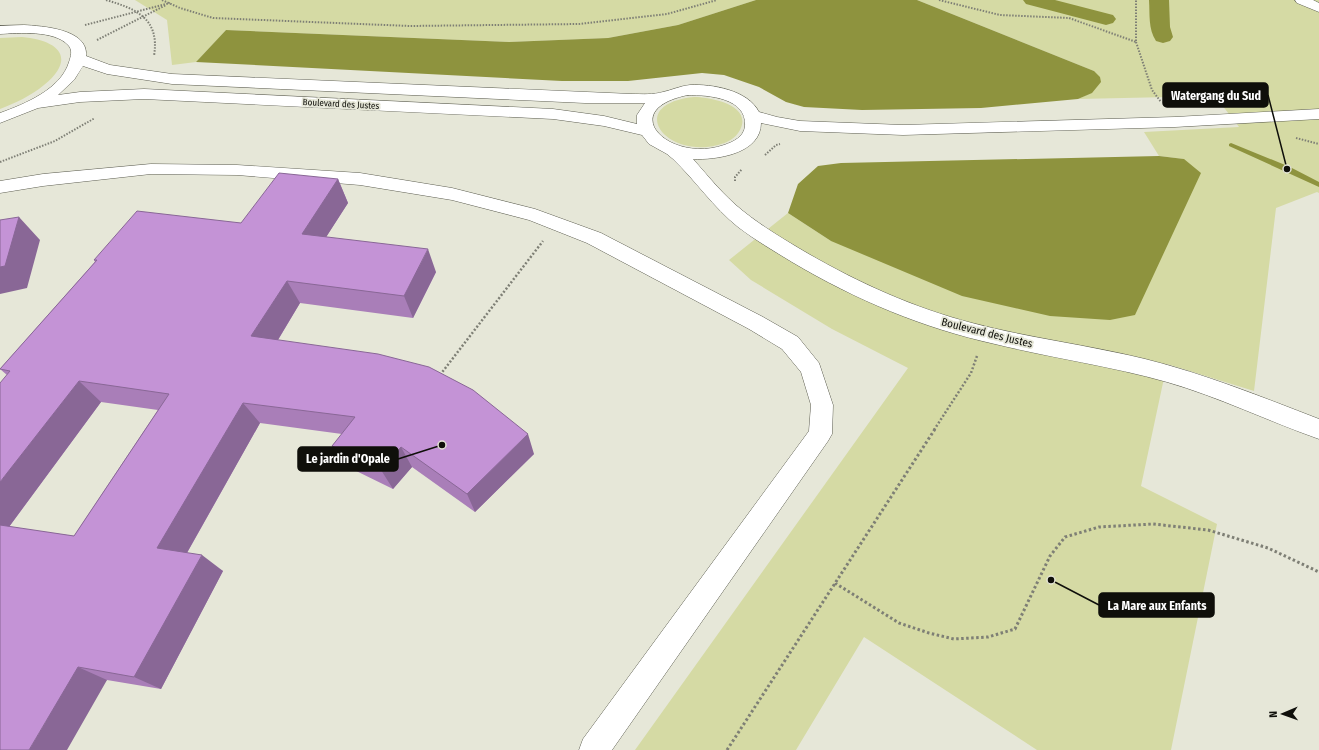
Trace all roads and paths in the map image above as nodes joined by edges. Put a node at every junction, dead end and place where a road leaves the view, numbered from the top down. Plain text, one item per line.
1 (162, 0) edge
2 (717, 0) edge
3 (938, 0) edge
4 (1136, 0) edge
5 (1302, 0) edge
6 (170, 3) junction
7 (1319, 8) edge
8 (0, 22) edge
9 (24, 29) junction
10 (0, 30) edge
11 (52, 32) junction
12 (1136, 42) junction
13 (78, 55) junction
14 (664, 97) junction
15 (32, 104) junction
16 (1319, 114) edge
17 (752, 115) junction
18 (0, 118) edge
19 (1174, 122) junction
20 (648, 132) junction
21 (673, 150) junction
22 (0, 187) edge
23 (556, 224) junction
24 (971, 353) dead end
25 (437, 379) edge
26 (1319, 429) edge
27 (1319, 572) edge
28 (835, 583) junction
29 (594, 750) edge
30 (727, 750) edge

1 - 6 path
2 - 6 path
3 - 12 path
4 - 12 path
5 - 7 main road
6 - 11 path
6 - 13 path
8 - 9 main road
9 - 10 main road
9 - 11 main road
11 - 13 main road
12 - 19 path
13 - 14 main road, Boulevard des Justes
13 - 15 main road
14 - 17 main road
14 - 20 main road
15 - 18 main road
15 - 20 main road, Boulevard des Justes
16 - 19 main road
17 - 19 main road
17 - 21 main road
20 - 21 main road
21 - 26 main road, Boulevard des Justes
22 - 23 main road
23 - 25 path
23 - 29 main road
24 - 28 path
27 - 28 path
28 - 30 path

